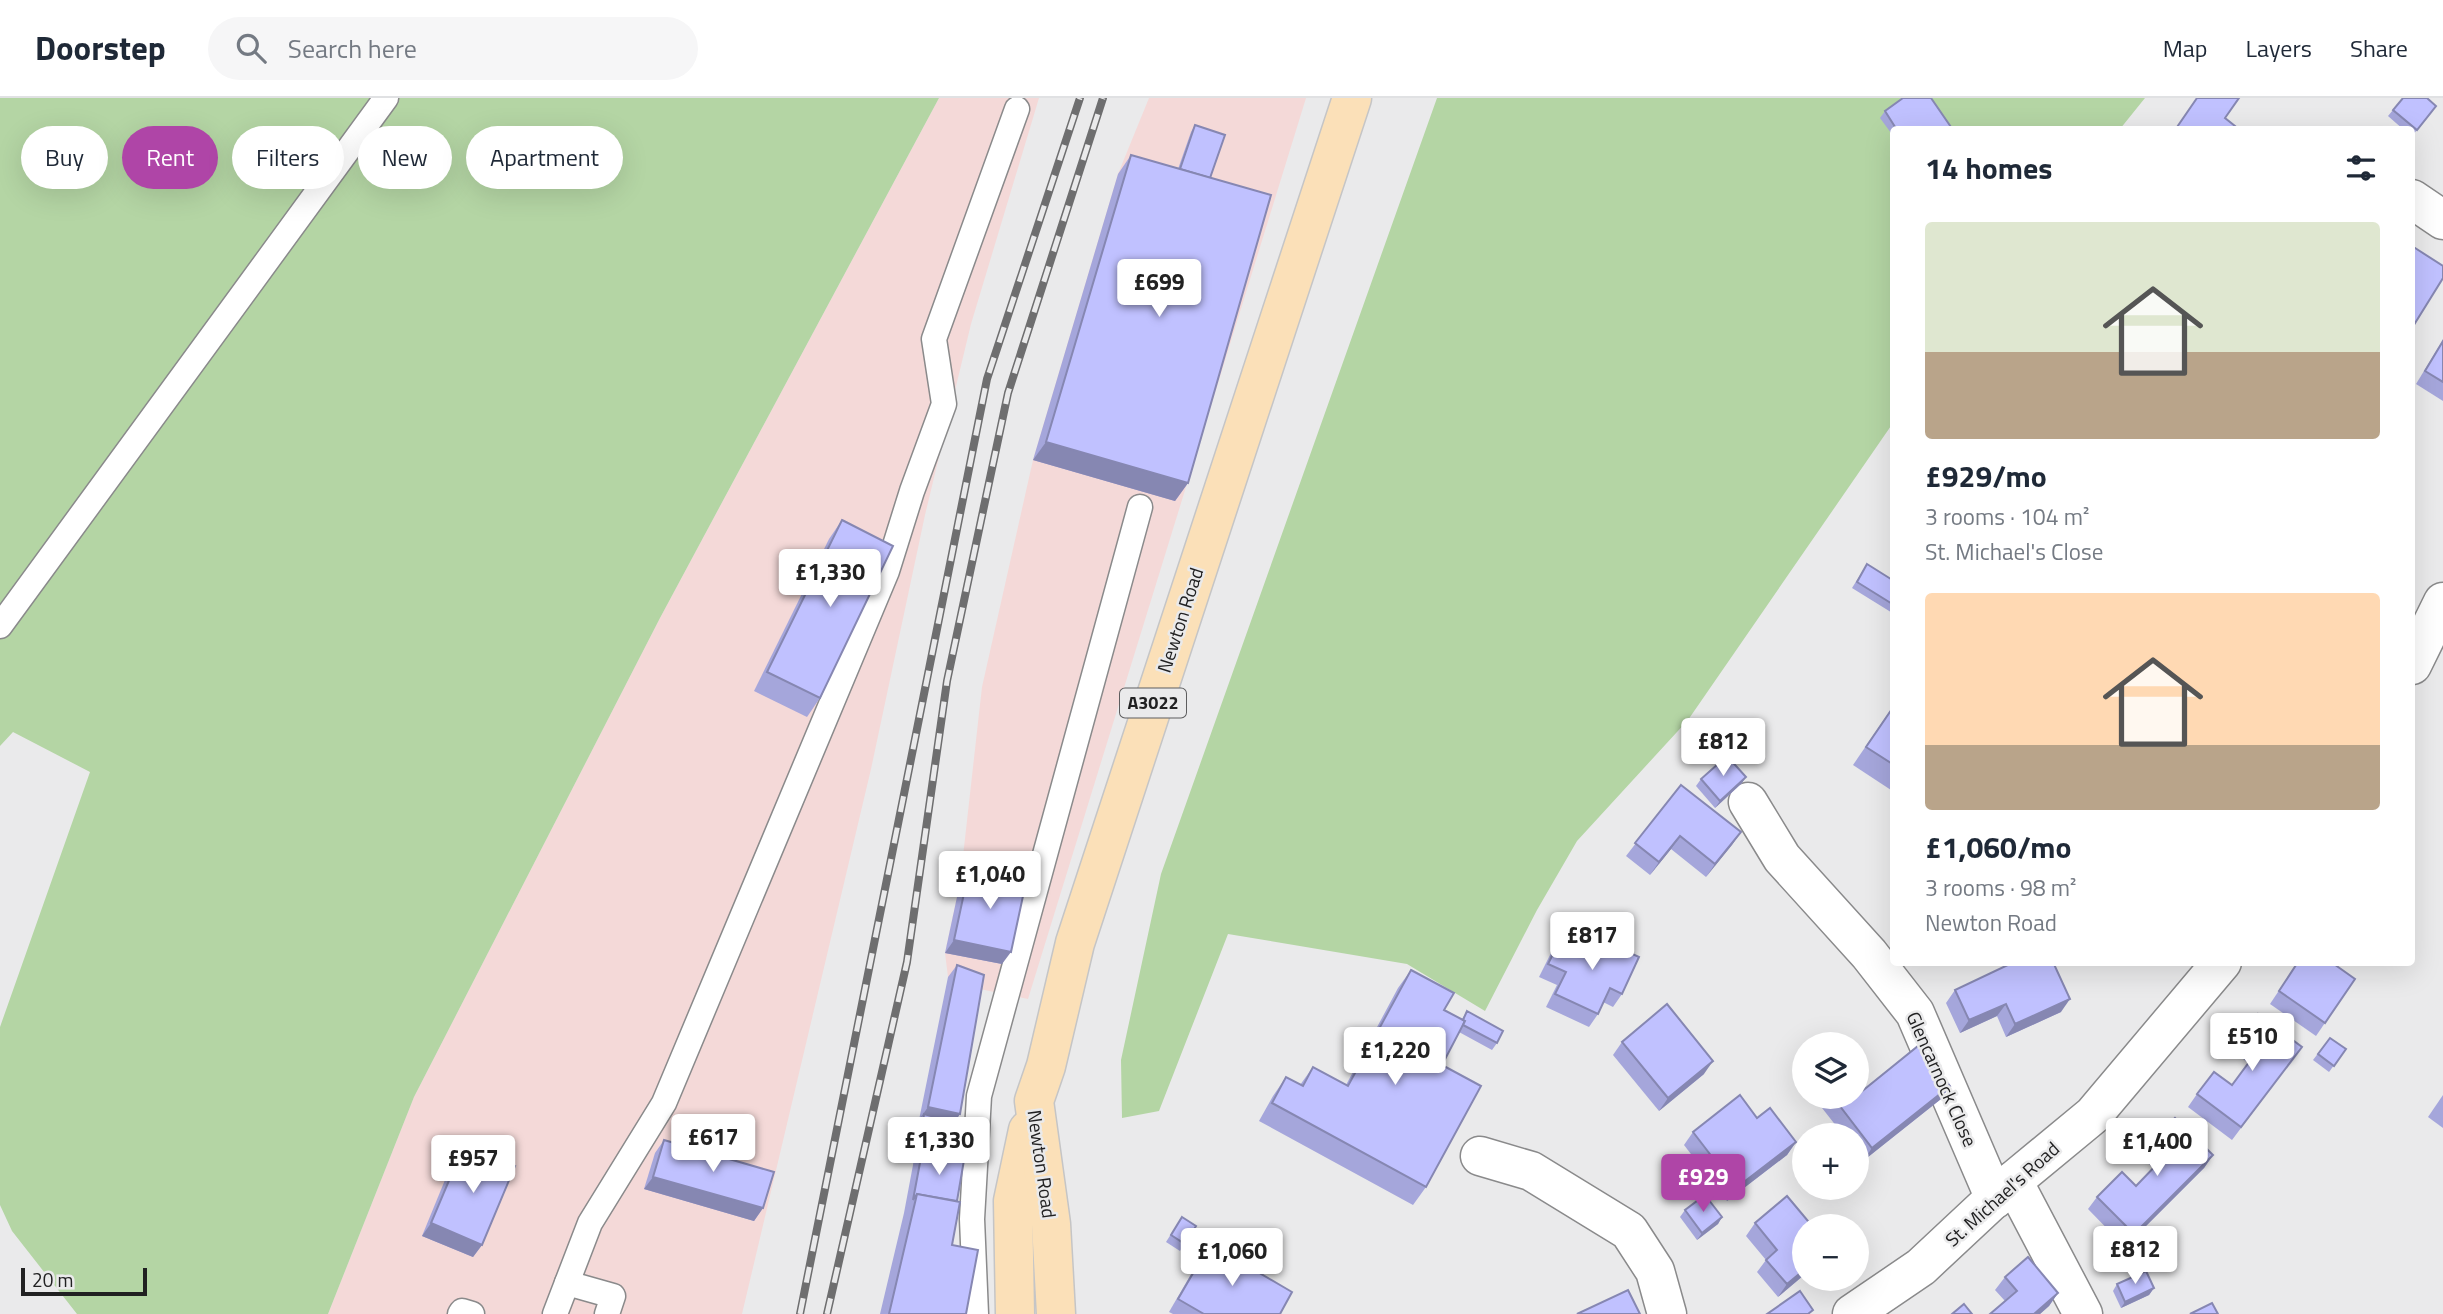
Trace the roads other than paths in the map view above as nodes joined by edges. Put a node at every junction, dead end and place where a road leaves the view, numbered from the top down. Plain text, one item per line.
1 (386, 98) edge
2 (1352, 98) edge
3 (1017, 109) dead end
4 (2415, 201) edge
5 (2443, 220) edge
6 (1140, 507) dead end
7 (2443, 603) edge
8 (0, 626) edge
9 (2415, 653) edge
10 (1748, 802) dead end
11 (2219, 966) edge
12 (1034, 1101) junction
13 (1480, 1156) dead end
14 (2004, 1190) junction
15 (567, 1283) junction
16 (460, 1314) edge
17 (472, 1314) edge
18 (555, 1314) edge
19 (607, 1314) edge
20 (976, 1314) edge
21 (1015, 1314) edge
22 (1056, 1314) edge
23 (1667, 1314) edge
24 (1852, 1314) edge
25 (2083, 1314) edge

1 - 8 lane
2 - 12 main road, Newton Road / A3022
3 - 15 lane
4 - 5 street
6 - 20 lane
7 - 9 street
10 - 14 street, Glencarnock Close
11 - 14 street, St. Michael's Road
12 - 21 main road, A3022
12 - 22 main road, Newton Road / A3022
13 - 23 street
14 - 24 street, St. Michael's Road
14 - 25 street, Glencarnock Close
15 - 18 lane
15 - 19 lane
16 - 17 lane

